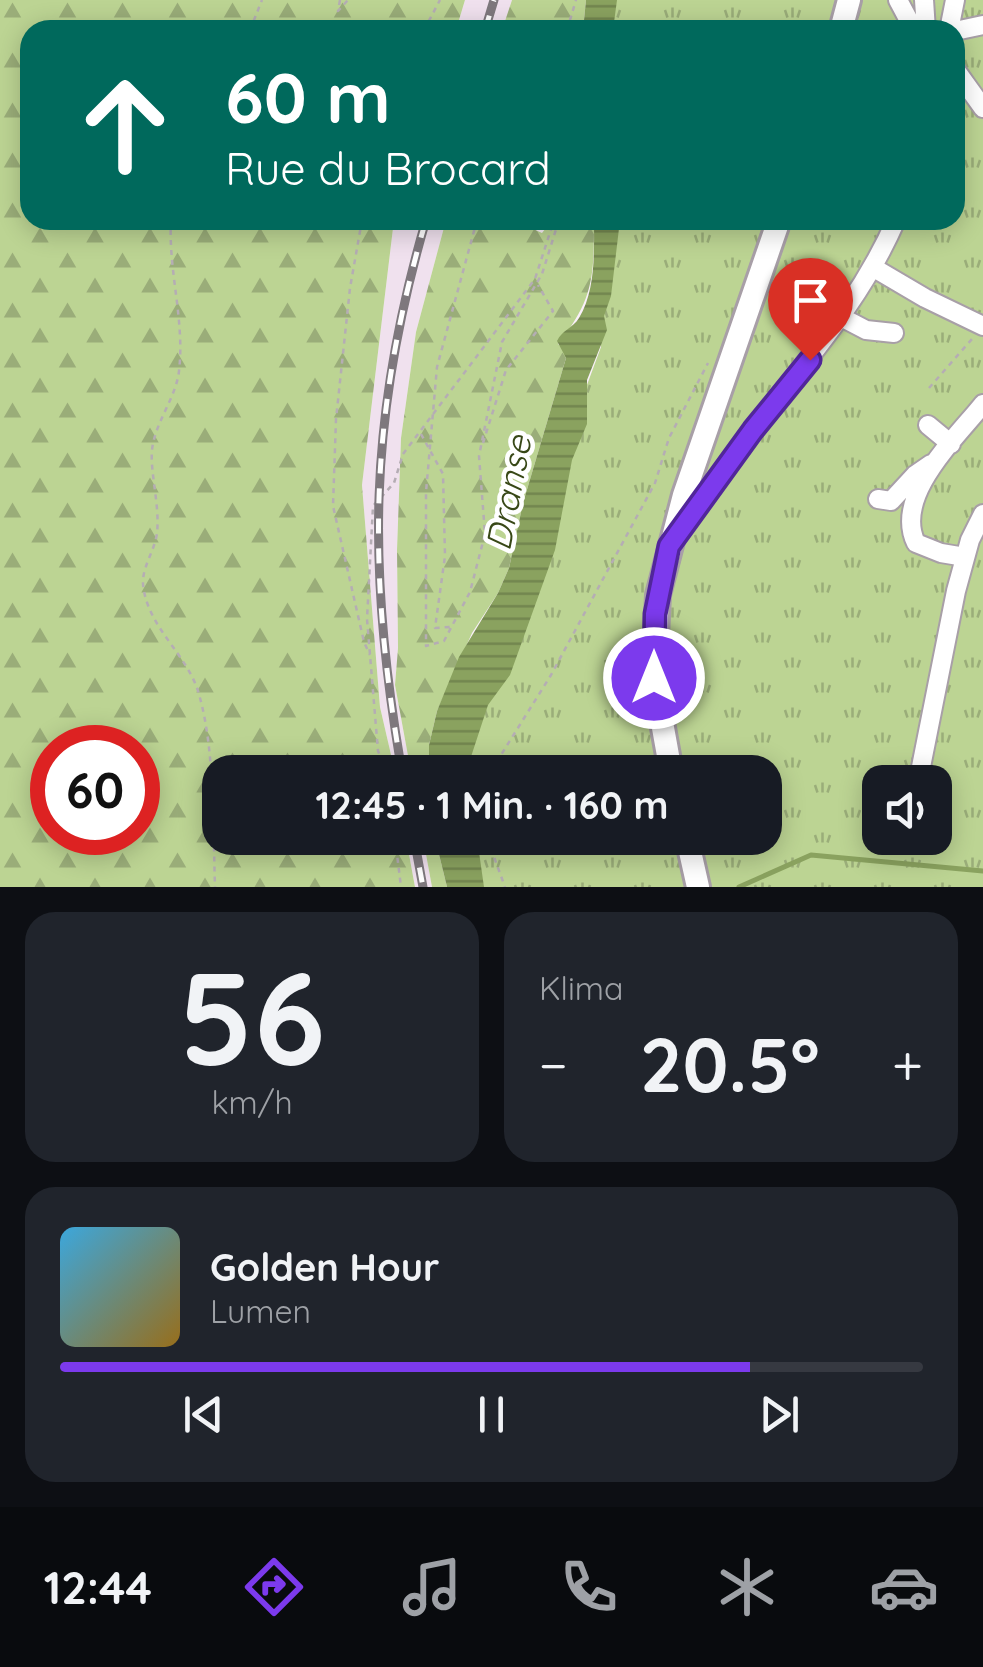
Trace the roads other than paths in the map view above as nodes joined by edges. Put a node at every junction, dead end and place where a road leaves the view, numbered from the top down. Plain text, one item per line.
1 (965, 82) edge
2 (983, 108) edge
3 (776, 230) edge
4 (891, 230) edge
5 (874, 268) junction
6 (843, 318) junction
7 (982, 325) edge
8 (894, 334) dead end
9 (983, 404) edge
10 (928, 425) dead end
11 (951, 444) junction
12 (934, 465) junction
13 (878, 498) dead end
14 (983, 514) edge
15 (669, 546) junction
16 (965, 557) junction
17 (667, 755) edge
18 (920, 765) edge
19 (691, 855) edge
20 (698, 886) edge

1 - 2 street
3 - 15 main road
4 - 5 street
5 - 6 street
5 - 7 street
6 - 8 street
6 - 15 street
9 - 11 street
10 - 11 street
11 - 12 street
12 - 13 street
12 - 16 street
14 - 16 street
15 - 17 main road
16 - 18 street
19 - 20 main road

